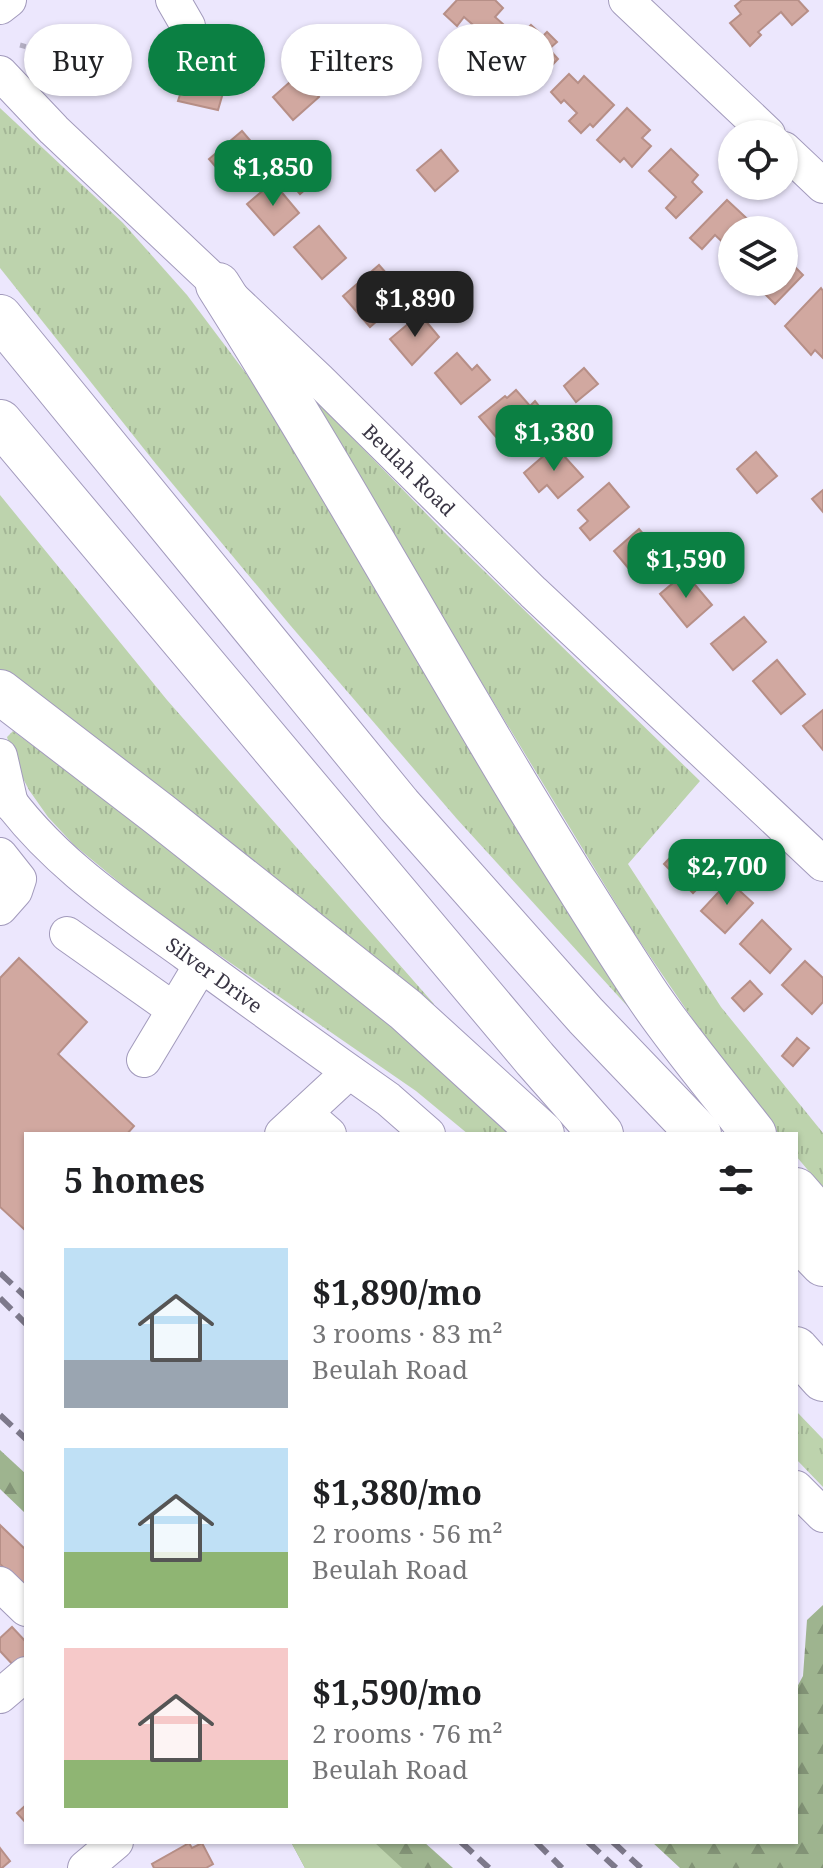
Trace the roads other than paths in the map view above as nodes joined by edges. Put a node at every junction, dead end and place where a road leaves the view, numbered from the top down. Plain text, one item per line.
1 (9, 0) edge
2 (626, 0) edge
3 (0, 7) edge
4 (0, 73) edge
5 (753, 120) edge
6 (798, 162) edge
7 (823, 186) edge
8 (218, 285) junction
9 (0, 317) edge
10 (0, 422) edge
11 (0, 692) edge
12 (0, 756) edge
13 (12, 805) edge
14 (0, 846) edge
15 (0, 855) edge
16 (823, 864) edge
17 (0, 908) edge
18 (67, 934) dead end
19 (201, 965) junction
20 (173, 1009) junction
21 (144, 1060) dead end
22 (349, 1072) junction
23 (305, 1127) edge
24 (426, 1132) edge
25 (540, 1132) edge
26 (599, 1132) edge
27 (697, 1132) edge
28 (752, 1132) edge
29 (798, 1192) edge
30 (823, 1221) edge
31 (798, 1238) edge
32 (823, 1264) edge
33 (798, 1351) edge
34 (798, 1358) edge
35 (823, 1379) edge
36 (0, 1584) edge
37 (24, 1607) edge
38 (24, 1676) edge
39 (0, 1696) edge
40 (114, 1844) edge
41 (85, 1868) edge

1 - 3 street
2 - 5 street
4 - 8 street, Beulah Road
6 - 7 street
8 - 16 street, Beulah Road
8 - 28 highway
9 - 27 highway
10 - 26 highway
11 - 25 highway
12 - 13 street
13 - 14 street
13 - 19 street, Silver Drive
15 - 17 street
18 - 20 street
19 - 20 street
19 - 22 street, Silver Drive
20 - 21 street
22 - 23 street
22 - 24 street, Silver Drive
29 - 30 highway
31 - 32 highway
33 - 35 highway
34 - 35 highway
36 - 37 street
38 - 39 street
40 - 41 street

